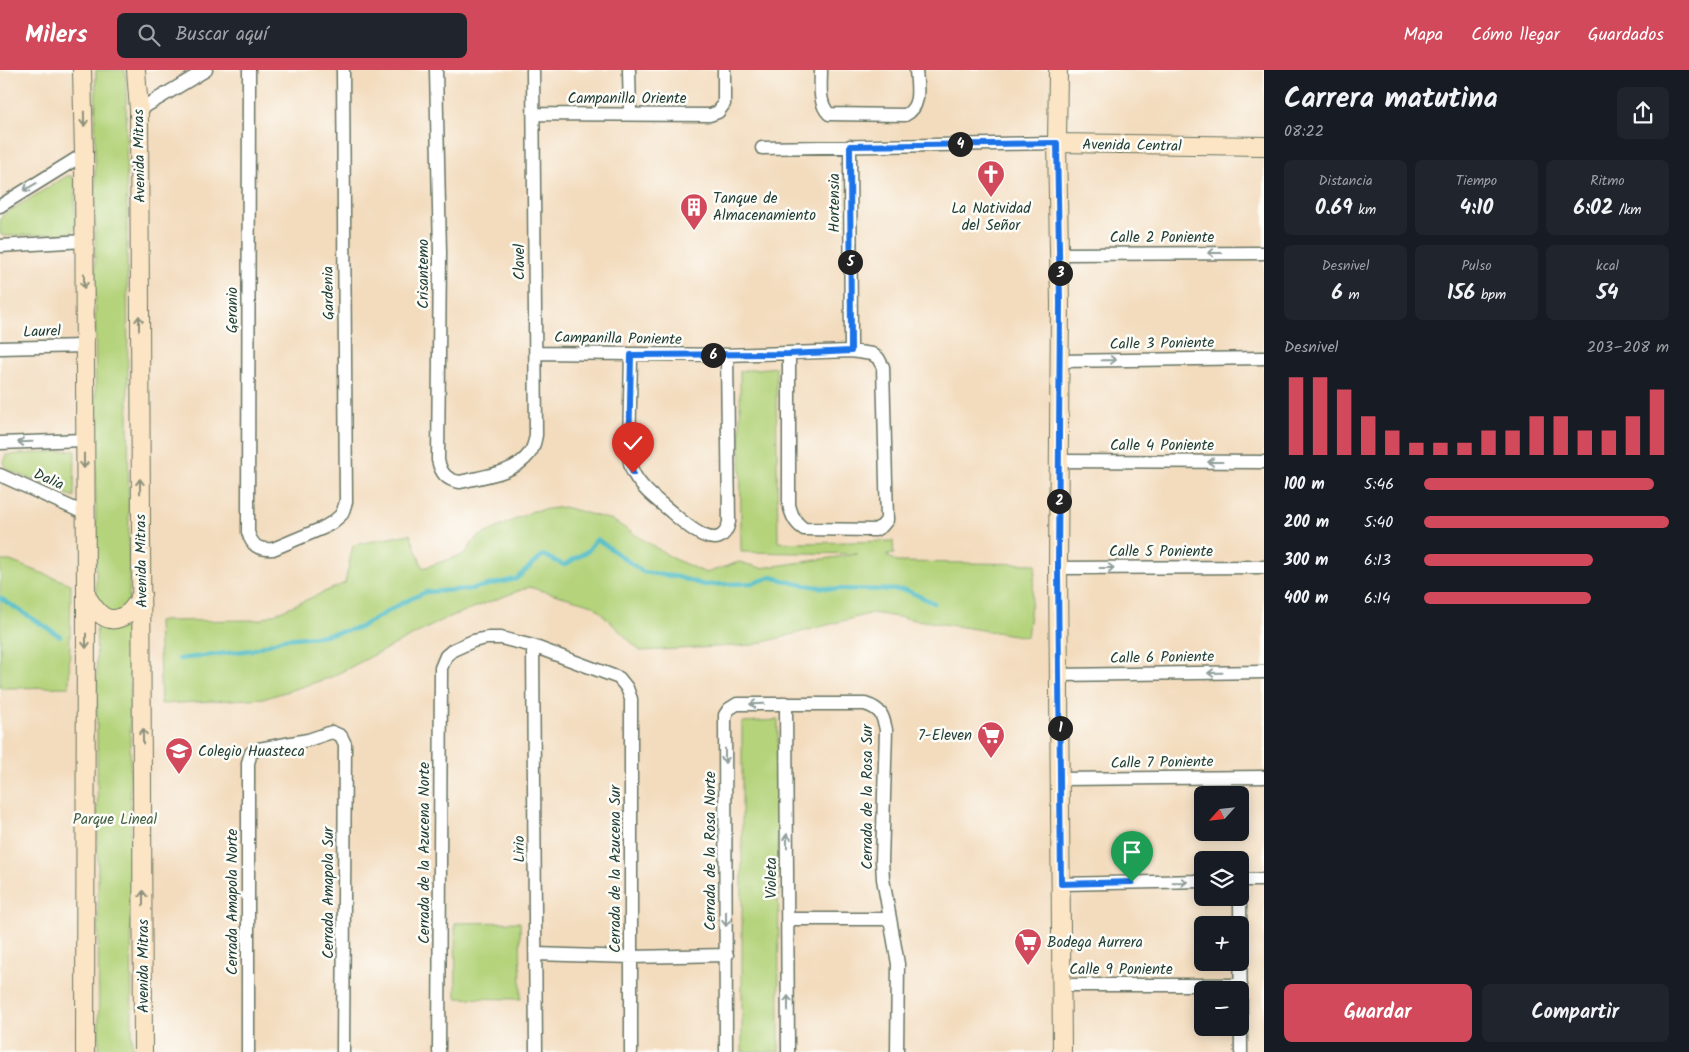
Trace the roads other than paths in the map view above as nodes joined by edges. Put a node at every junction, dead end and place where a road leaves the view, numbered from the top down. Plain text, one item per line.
1 (82, 70) edge
2 (136, 70) edge
3 (206, 70) edge
4 (249, 70) edge
5 (343, 70) edge
6 (436, 70) edge
7 (533, 70) edge
8 (629, 70) edge
9 (724, 70) edge
10 (822, 70) edge
11 (916, 70) edge
12 (1058, 70) edge
13 (139, 110) junction
14 (534, 114) junction
15 (630, 114) junction
16 (1057, 143) junction
17 (850, 146) junction
18 (1264, 146) edge
19 (762, 148) dead end
20 (84, 154) junction
21 (0, 206) edge
22 (84, 241) junction
23 (0, 246) edge
24 (1264, 253) edge
25 (1060, 254) junction
26 (84, 346) junction
27 (0, 348) edge
28 (851, 351) junction
29 (536, 353) junction
30 (789, 354) junction
31 (631, 355) junction
32 (726, 355) junction
33 (1264, 358) edge
34 (1060, 361) junction
35 (84, 440) junction
36 (0, 443) edge
37 (530, 453) joint
38 (1060, 461) junction
39 (1264, 462) edge
40 (0, 476) edge
41 (84, 513) junction
42 (342, 514) joint
43 (1264, 567) edge
44 (1058, 568) junction
45 (86, 594) junction
46 (142, 594) junction
47 (533, 646) junction
48 (1264, 672) edge
49 (1060, 675) junction
50 (786, 703) junction
51 (251, 753) joint
52 (1264, 777) edge
53 (1060, 779) junction
54 (1249, 880) edge
55 (1264, 880) edge
56 (1194, 881) edge
57 (1061, 884) junction
58 (1240, 906) edge
59 (788, 919) junction
60 (890, 919) junction
61 (536, 954) junction
62 (727, 955) junction
63 (631, 957) junction
64 (1241, 981) edge
65 (1062, 985) junction
66 (1194, 985) edge
67 (1241, 1036) edge
68 (85, 1052) edge
69 (143, 1052) edge
70 (248, 1052) edge
71 (342, 1052) edge
72 (439, 1052) edge
73 (536, 1052) edge
74 (631, 1052) edge
75 (726, 1052) edge
76 (788, 1052) edge
77 (897, 1052) edge
78 (1062, 1052) edge
79 (1241, 1052) edge

1 -> 20 street
2 - 13 street, Avenida Mitras
3 - 13 street
4 - 42 street, Geranio
5 - 42 street, Gardenia
6 - 37 street, Crisantemo
7 - 14 street, Clavel
8 - 15 street
9 - 15 street, Campanilla Oriente
10 - 11 street
12 - 16 street
46 -> 13 street, Avenida Mitras
14 - 15 street, Campanilla Oriente
14 - 29 street, Clavel
16 - 17 street, Avenida Central
16 - 18 street, Avenida Central
16 - 25 street
17 - 19 street, Avenida Central
17 - 28 street, Hortensia
20 -> 21 street
20 - 22 street
22 - 23 street
22 -> 26 street
24 -> 25 street, Calle 2 Poniente
25 - 34 street
26 - 27 street, Laurel
26 - 35 street
28 - 30 street, Campanilla Poniente
28 - 30 street, Campanilla Poniente
29 - 31 street, Campanilla Poniente
29 - 37 street, Clavel
30 - 32 street, Campanilla Poniente
31 - 32 street, Campanilla Poniente
31 - 32 street
34 -> 33 street, Calle 3 Poniente
34 - 38 street
35 -> 36 street
35 -> 41 street
39 -> 38 street, Calle 4 Poniente
38 - 44 street
40 - 41 street, Dalia
41 - 45 street
44 -> 43 street, Calle 5 Poniente
44 - 49 street
45 - 46 street
45 -> 68 street
69 -> 46 street, Avenida Mitras
47 - 61 street, Lirio
47 - 63 street, Cerrada de la Azucena Sur
47 - 72 street, Cerrada de la Azucena Norte
48 -> 49 street, Calle 6 Poniente
49 - 53 street
59 -> 50 street, Violeta
50 - 60 street, Cerrada de la Rosa Sur
50 -> 62 street, Cerrada de la Rosa Norte
51 - 70 street, Cerrada Amapola Norte
51 - 71 street, Cerrada Amapola Sur
52 - 53 street, Calle 7 Poniente
53 - 57 street
54 - 55 street
57 -> 56 street
57 - 65 street
58 - 64 street
59 - 60 street
76 -> 59 street, Violeta
60 - 77 street, Cerrada de la Rosa Sur
61 - 63 street
61 - 73 street, Lirio
62 - 63 street
62 - 75 street, Cerrada de la Rosa Norte
63 - 74 street, Cerrada de la Azucena Sur
65 - 66 street, Calle 9 Poniente
65 - 78 street
67 - 79 street

